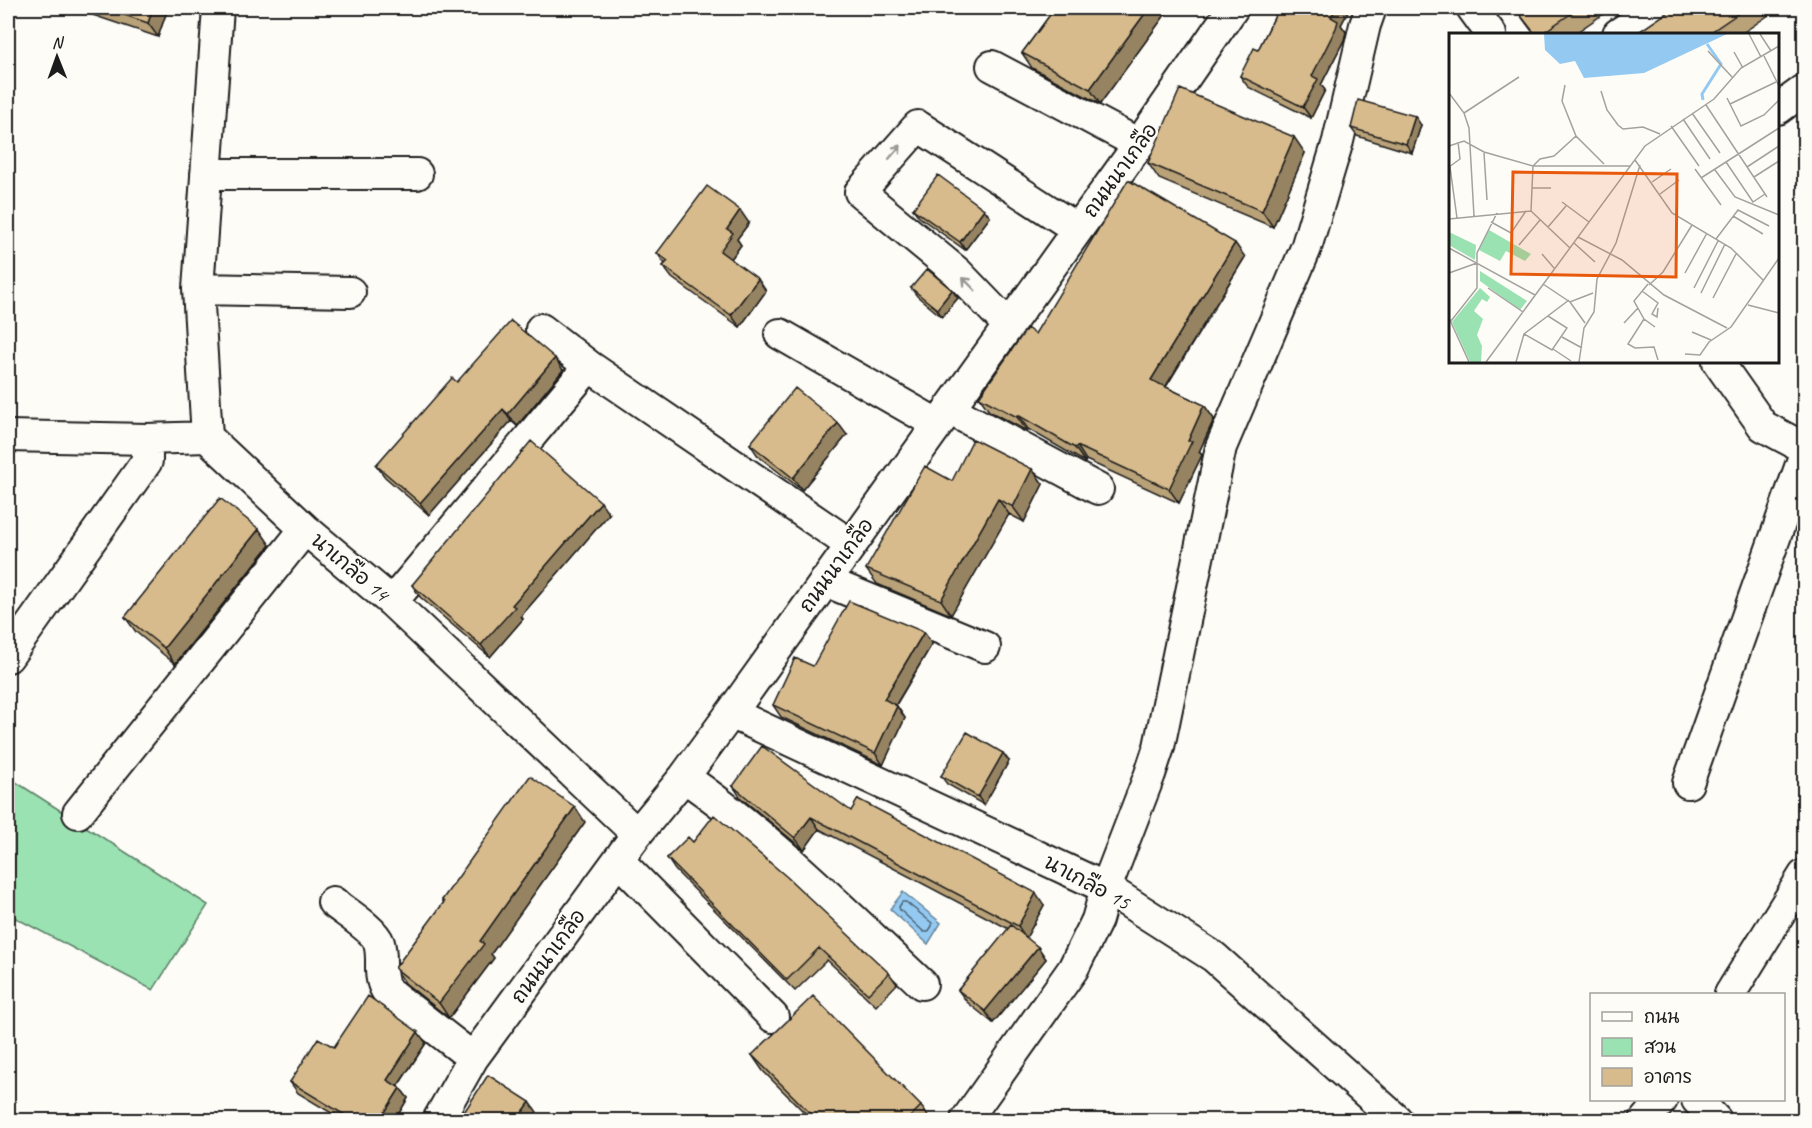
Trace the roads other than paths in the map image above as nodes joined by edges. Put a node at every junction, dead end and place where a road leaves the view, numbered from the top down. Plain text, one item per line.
1 (218, 8) edge
2 (1233, 8) edge
3 (1371, 8) edge
4 (1472, 8) edge
5 (1657, 8) edge
6 (1490, 33) edge
7 (1620, 33) edge
8 (992, 66) dead end
9 (1804, 90) edge
10 (1779, 108) edge
11 (1139, 144) junction
12 (206, 174) junction
13 (417, 174) dead end
14 (1077, 229) junction
15 (198, 289) junction
16 (350, 292) dead end
17 (1009, 326) junction
18 (541, 328) dead end
19 (780, 334) dead end
20 (1719, 363) edge
21 (589, 366) junction
22 (943, 416) junction
23 (8, 436) edge
24 (207, 437) junction
25 (147, 439) junction
26 (1804, 448) edge
27 (1804, 456) edge
28 (1098, 489) dead end
29 (305, 530) junction
30 (851, 545) junction
31 (825, 581) junction
32 (392, 602) junction
33 (985, 647) dead end
34 (8, 657) edge
35 (731, 713) junction
36 (684, 777) junction
37 (1688, 783) dead end
38 (78, 813) dead end
39 (637, 834) junction
40 (618, 860) junction
41 (1804, 875) edge
42 (1106, 888) junction
43 (333, 902) dead end
44 (922, 984) dead end
45 (1731, 993) edge
46 (773, 1017) dead end
47 (473, 1058) junction
48 (1661, 1101) edge
49 (1698, 1101) edge
50 (438, 1120) edge
51 (966, 1120) edge
52 (1397, 1120) edge
53 (1645, 1120) edge
54 (1716, 1120) edge

1 - 12 street
2 - 11 street, ถนนนาเกลือ
3 - 42 street
4 - 6 street
5 - 7 street
8 - 11 street
9 - 10 street
11 - 14 street, ถนนนาเกลือ
12 - 13 street
12 - 15 street
14 - 17 street, ถนนนาเกลือ
17 -> 14 street
15 - 16 street
15 - 24 street
17 - 22 street, ถนนนาเกลือ
18 - 21 street
19 - 22 street
20 - 26 street
21 - 30 street
21 - 32 street
22 - 28 street
22 - 30 street, ถนนนาเกลือ
23 - 25 street
24 - 25 street
24 - 29 street, นาเกลือ 14
25 - 34 street
27 - 37 street
29 - 32 street, นาเกลือ 14
29 - 38 street
30 - 31 street, ถนนนาเกลือ
31 - 33 street
31 - 35 street, ถนนนาเกลือ
32 - 39 street, นาเกลือ 14
35 - 36 street, ถนนนาเกลือ
35 - 42 street, นาเกลือ 15
36 - 39 street, ถนนนาเกลือ
36 - 44 street
39 - 40 street, ถนนนาเกลือ
40 - 46 street
40 - 47 street, ถนนนาเกลือ
41 - 45 street
42 - 51 street
42 - 52 street, นาเกลือ 15
43 - 47 street
47 - 50 street, ถนนนาเกลือ
48 - 53 street
49 - 54 street

